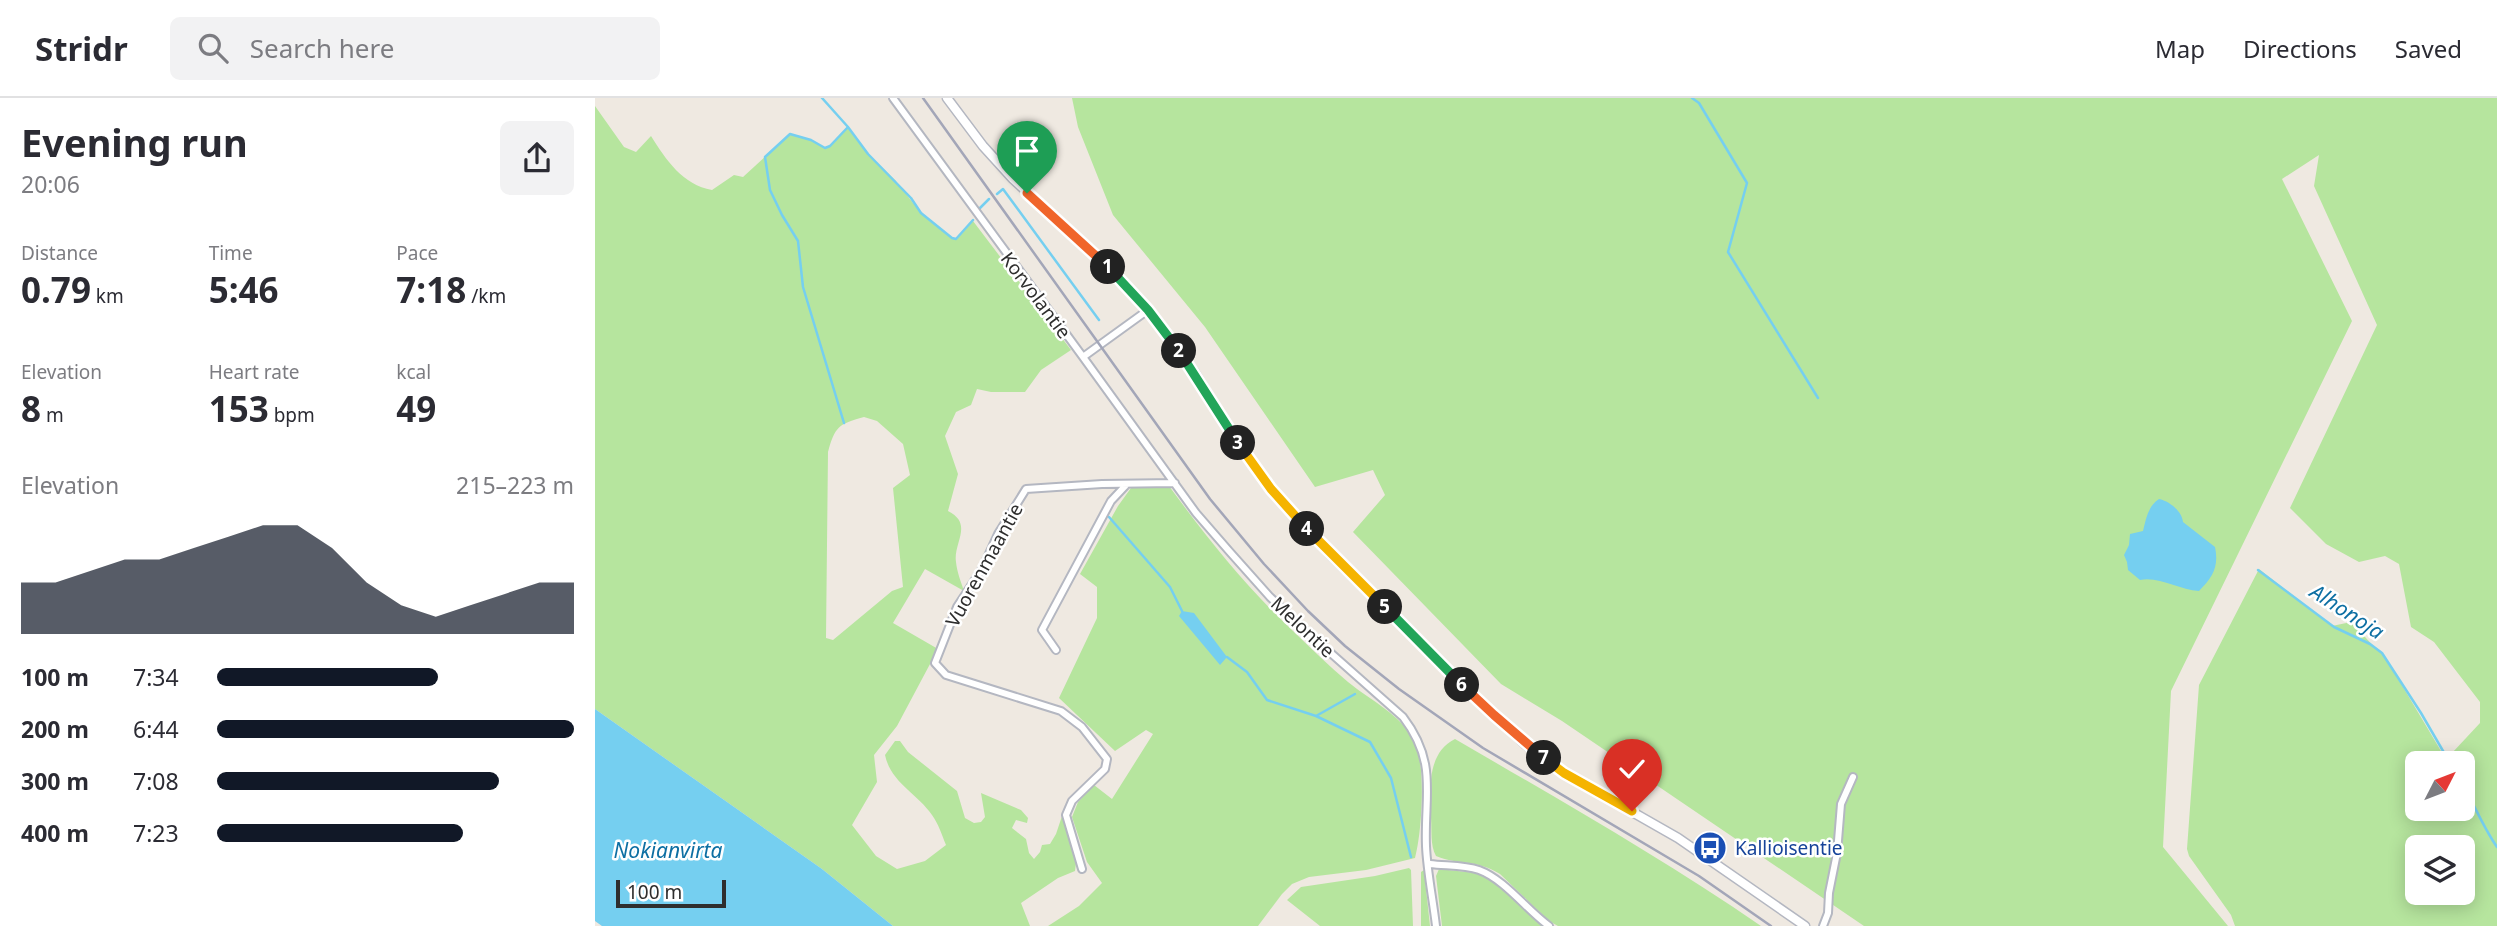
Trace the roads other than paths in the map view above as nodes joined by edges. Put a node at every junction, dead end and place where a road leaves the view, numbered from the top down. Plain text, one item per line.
1 (893, 98) edge
2 (947, 98) edge
3 (1148, 310) junction
4 (1083, 357) junction
5 (1175, 483) junction
6 (1127, 484) junction
7 (1056, 650) dead end
8 (1853, 777) dead end
9 (1430, 864) junction
10 (1082, 869) dead end
11 (1436, 926) edge
12 (1549, 926) edge
13 (1805, 926) edge
14 (1823, 926) edge

1 - 4 street, Korvolantie
2 - 3 street
3 - 4 street, Korvolantie
3 - 13 street
4 - 5 street, Melontie
5 - 6 street, Vuorenmaantie
5 - 9 street, Melontie
6 - 7 street
6 - 10 street, Vuorenmaantie
8 - 14 street
9 - 11 street, Melontie
9 - 12 street

